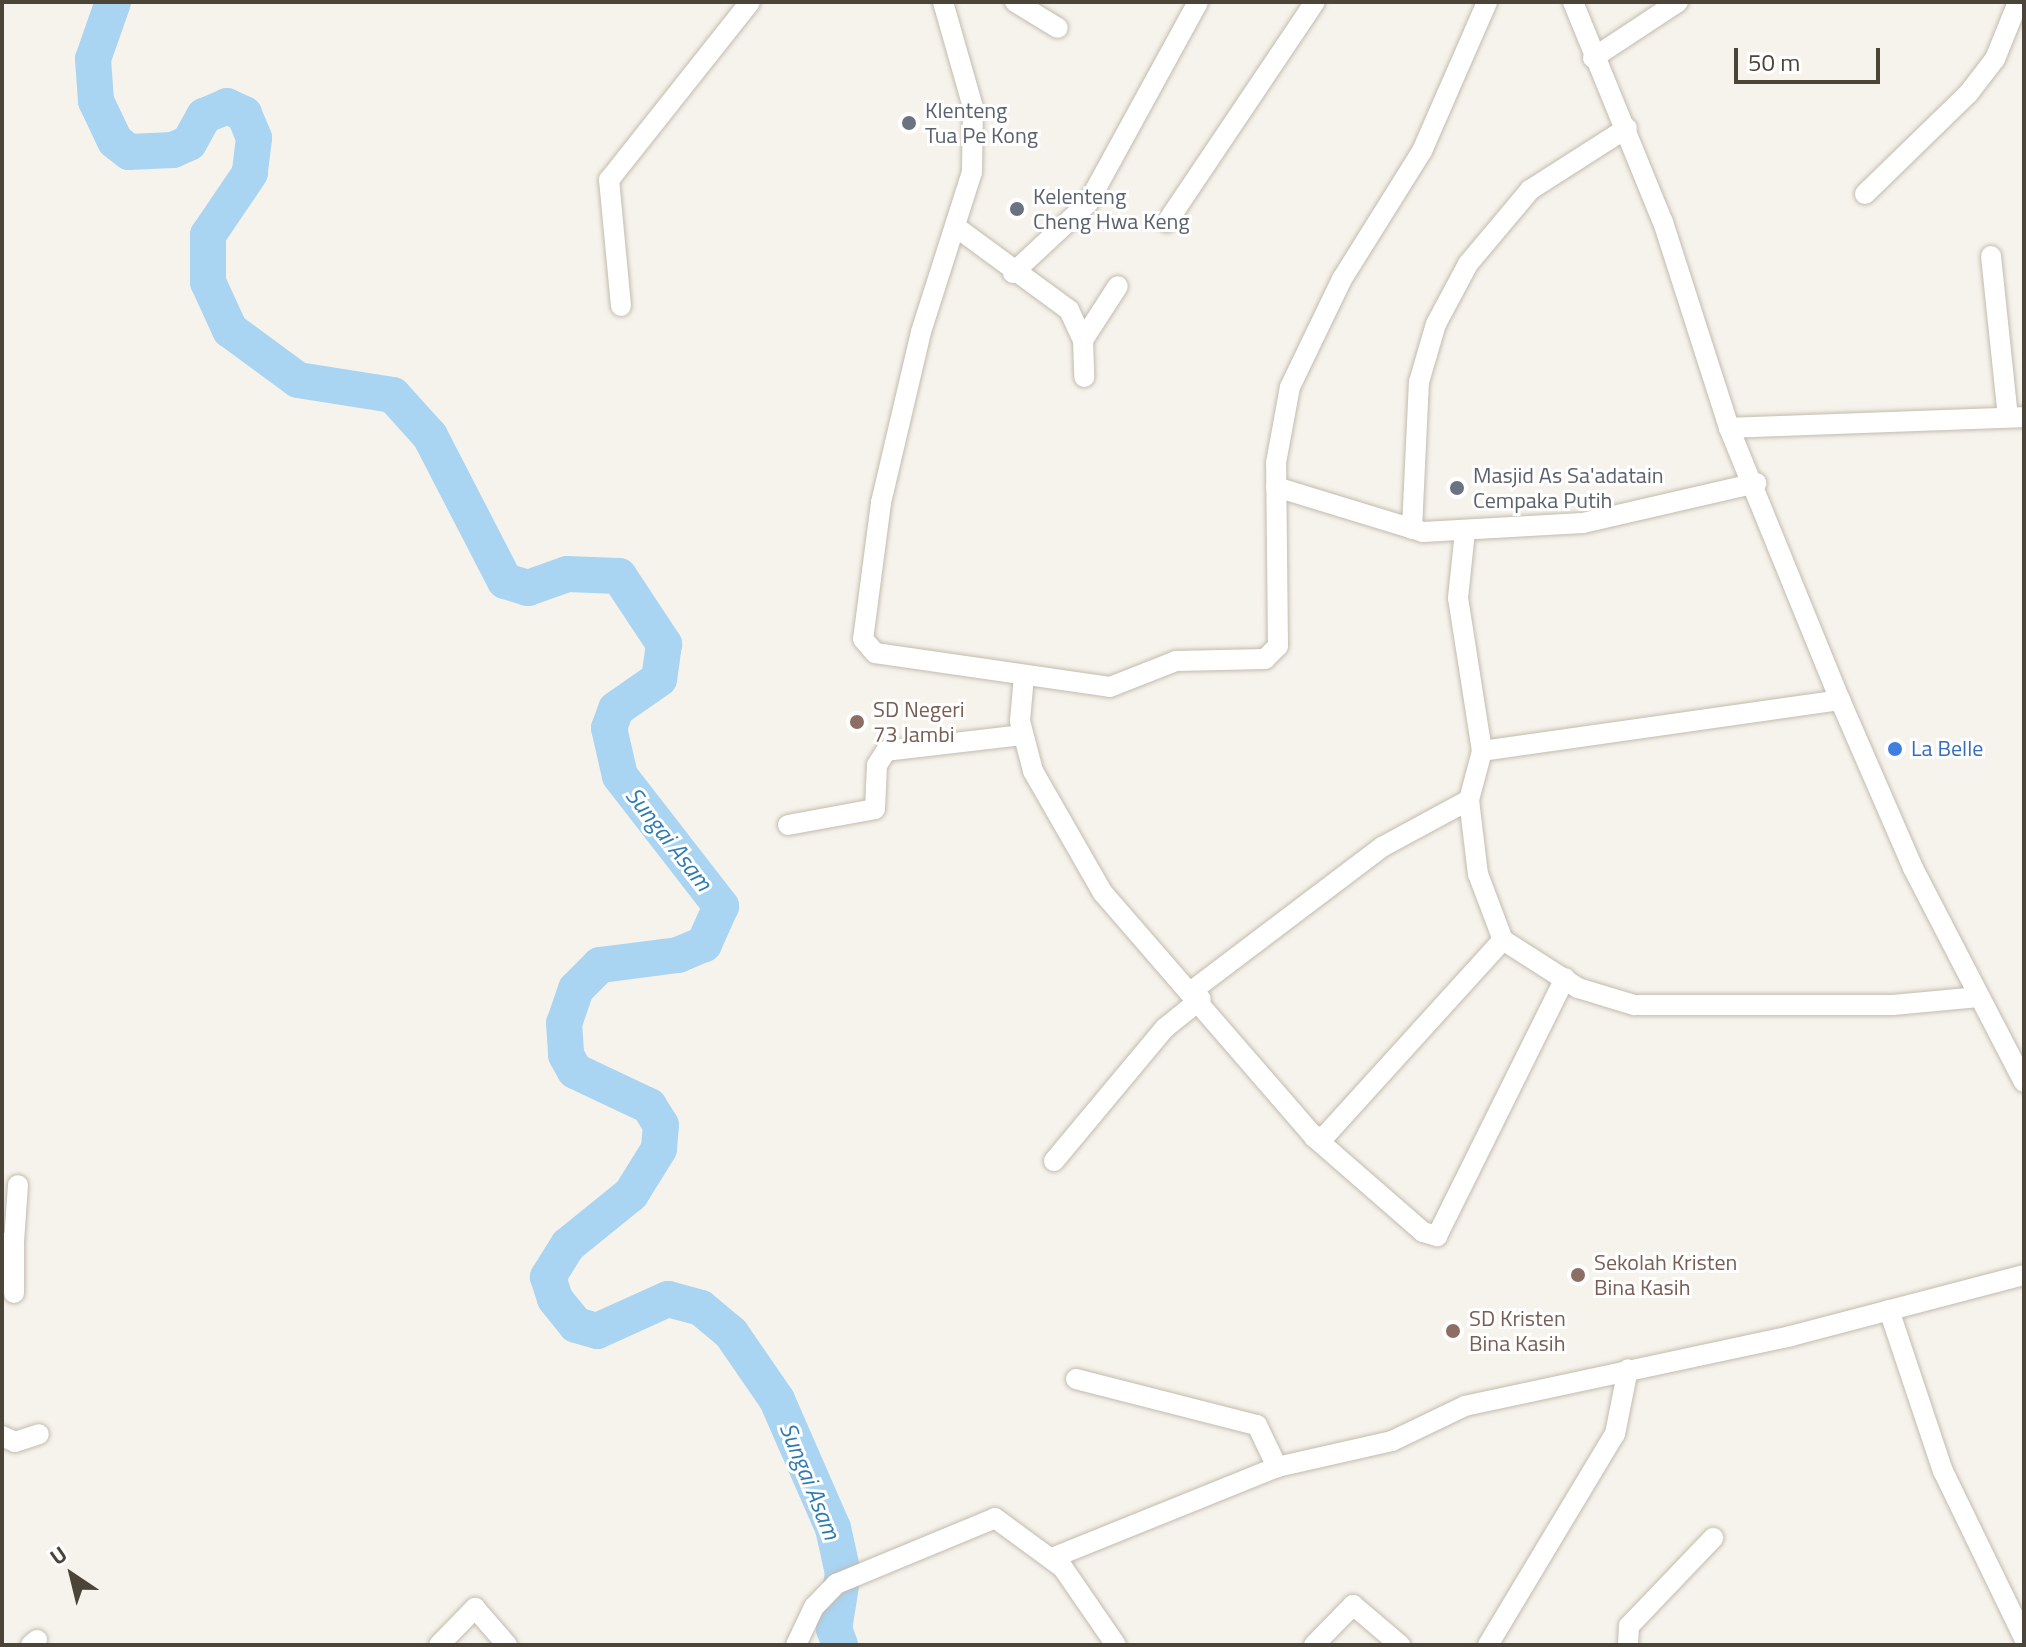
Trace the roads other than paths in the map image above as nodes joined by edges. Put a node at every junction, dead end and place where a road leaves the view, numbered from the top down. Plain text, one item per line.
1 (750, 2) edge
2 (943, 2) edge
3 (1015, 2) edge
4 (1198, 2) edge
5 (1315, 2) edge
6 (1487, 2) edge
7 (1573, 2) edge
8 (1678, 2) edge
9 (2018, 2) edge
10 (1058, 28) dead end
11 (1593, 58) junction
12 (1627, 128) junction
13 (1865, 194) dead end
14 (1167, 222) dead end
15 (956, 227) junction
16 (1991, 256) dead end
17 (1013, 273) junction
18 (1118, 286) dead end
19 (621, 306) dead end
20 (1083, 340) junction
21 (1084, 377) dead end
22 (2016, 417) edge
23 (1729, 428) junction
24 (1756, 483) junction
25 (1276, 487) junction
26 (1412, 529) junction
27 (1465, 531) junction
28 (1024, 676) junction
29 (1840, 700) junction
30 (1023, 735) junction
31 (1482, 751) junction
32 (1469, 800) junction
33 (788, 825) dead end
34 (1503, 940) junction
35 (1565, 978) junction
36 (1197, 995) junction
37 (1979, 997) junction
38 (2024, 1082) edge
39 (1314, 1137) junction
40 (1054, 1161) dead end
41 (18, 1185) dead end
42 (8, 1242) edge
43 (2024, 1275) edge
44 (14, 1293) dead end
45 (1889, 1310) junction
46 (1628, 1369) junction
47 (1076, 1379) dead end
48 (39, 1434) dead end
49 (2, 1436) edge
50 (1277, 1467) junction
51 (1713, 1538) dead end
52 (1052, 1558) junction
53 (2024, 1638) edge
54 (439, 1645) edge
55 (507, 1645) edge
56 (796, 1645) edge
57 (1116, 1645) edge
58 (1314, 1645) edge
59 (1400, 1645) edge
60 (1488, 1645) edge
61 (1628, 1645) edge

1 - 19 street
2 - 15 street
3 - 10 street
4 - 17 street
5 - 14 street
6 - 25 street
7 - 11 street
8 - 11 street
9 - 13 street
11 - 12 street
12 - 23 street
12 - 26 street
15 - 17 street
15 - 28 street
16 - 22 street
17 - 20 street
18 - 20 street
20 - 21 street
22 - 23 street
23 - 24 street
24 - 27 street
24 - 29 street
25 - 26 street
25 - 28 street
26 - 27 street
27 - 31 street
28 - 30 street
29 - 31 street
29 - 37 street
30 - 33 street
30 - 36 street
31 - 32 street
32 - 34 street
32 - 36 street
34 - 35 street
34 - 39 street
35 - 37 street
35 - 39 street
36 - 39 street
36 - 40 street
37 - 38 street
41 - 42 street
42 - 44 street
43 - 45 street
45 - 46 street
45 - 53 street
46 - 50 street
46 - 60 street
47 - 50 street
48 - 49 street
50 - 52 street
51 - 61 street
52 - 56 street
52 - 57 street
54 - 55 street
58 - 59 street

